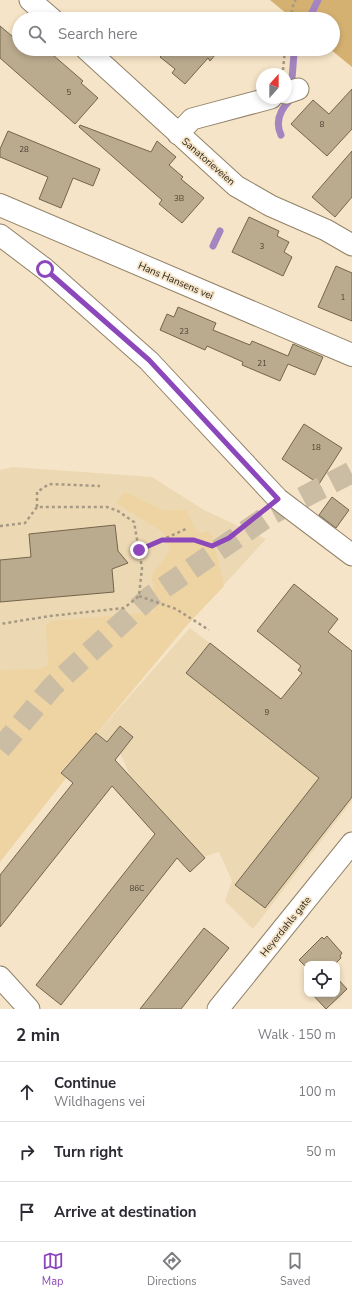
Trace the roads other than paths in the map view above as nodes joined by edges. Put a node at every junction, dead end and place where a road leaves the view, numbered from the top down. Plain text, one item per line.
1 (30, 0) edge
2 (44, 12) edge
3 (94, 56) edge
4 (256, 102) edge
5 (178, 134) junction
6 (0, 205) edge
7 (0, 235) edge
8 (352, 245) edge
9 (352, 355) edge
10 (352, 556) edge
11 (352, 842) edge
12 (0, 977) edge
13 (29, 1009) edge
14 (218, 1009) edge

1 - 2 street
3 - 5 street, Sanatorieveien
4 - 5 street
5 - 8 street, Sanatorieveien
6 - 9 main road, Hans Hansens vei
7 - 10 street
11 - 14 street, Heyerdahls gate
12 - 13 street

